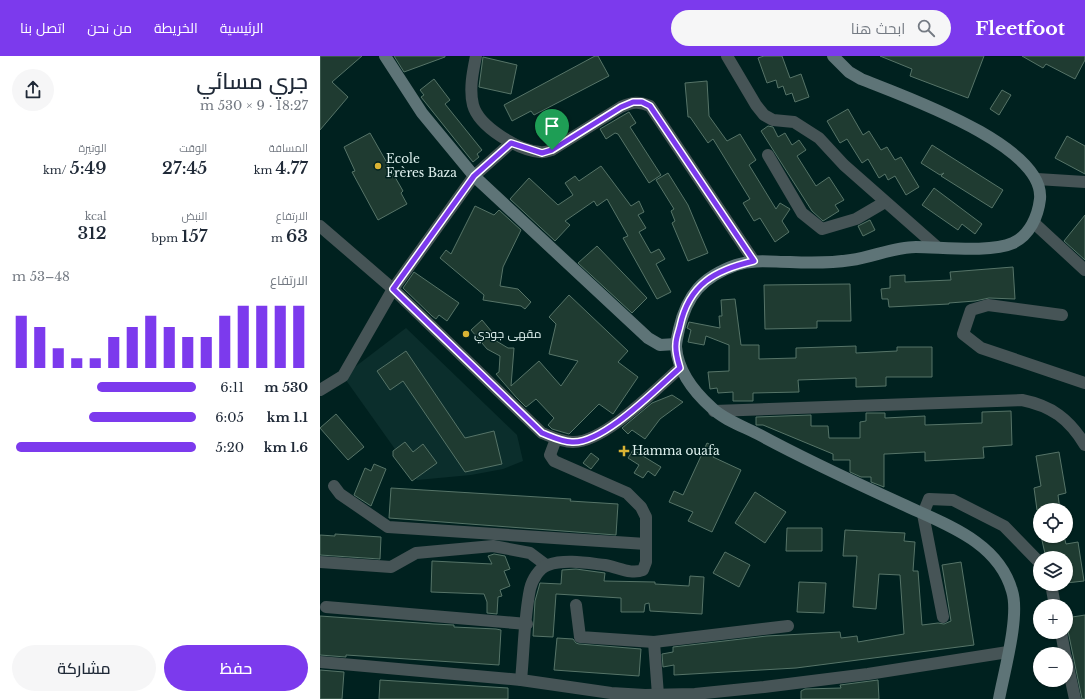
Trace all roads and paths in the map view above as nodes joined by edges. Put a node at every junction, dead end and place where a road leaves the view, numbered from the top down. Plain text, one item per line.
1 (385, 56) edge
2 (476, 56) edge
3 (727, 56) edge
4 (833, 56) edge
5 (511, 143) junction
6 (768, 155) dead end
7 (474, 176) junction
8 (1037, 179) junction
9 (1085, 182) edge
10 (885, 202) junction
11 (1034, 223) junction
12 (320, 226) edge
13 (937, 247) junction
14 (754, 261) junction
15 (1085, 270) edge
16 (393, 289) junction
17 (1062, 315) dead end
18 (676, 344) junction
19 (680, 368) junction
20 (1085, 383) edge
21 (320, 390) edge
22 (714, 411) junction
23 (556, 439) junction
24 (1085, 445) edge
25 (334, 486) dead end
26 (924, 514) junction
27 (646, 544) junction
28 (1033, 556) edge
29 (320, 562) edge
30 (546, 566) junction
31 (576, 605) dead end
32 (326, 607) dead end
33 (943, 617) dead end
34 (527, 624) junction
35 (788, 626) dead end
36 (654, 642) junction
37 (1008, 652) junction
38 (320, 662) edge
39 (521, 680) junction
40 (1073, 687) edge
41 (658, 695) junction
42 (999, 699) edge
43 (1075, 699) edge

1 - 7 main road
2 - 5 street
3 - 10 street
4 - 8 main road
5 - 7 street
5 - 14 street
6 - 10 street
7 - 16 street
7 - 18 main road
8 - 9 street
8 - 11 main road
10 - 13 street
11 - 13 main road
11 - 15 street
12 - 16 street
13 - 14 main road
14 - 18 main road
16 - 21 street
16 - 23 street
17 - 20 street
18 - 19 main road
19 - 22 main road
19 - 23 street
22 - 24 street
22 - 26 main road
23 - 27 street
25 - 27 street
26 - 28 street
26 - 33 street
26 - 37 main road
27 - 30 street
29 - 30 street
30 - 34 street
31 - 36 street
32 - 34 street
34 - 39 street
35 - 36 street
36 - 41 street
37 - 41 street
37 - 42 main road
38 - 39 street
39 - 41 street
40 - 43 street

